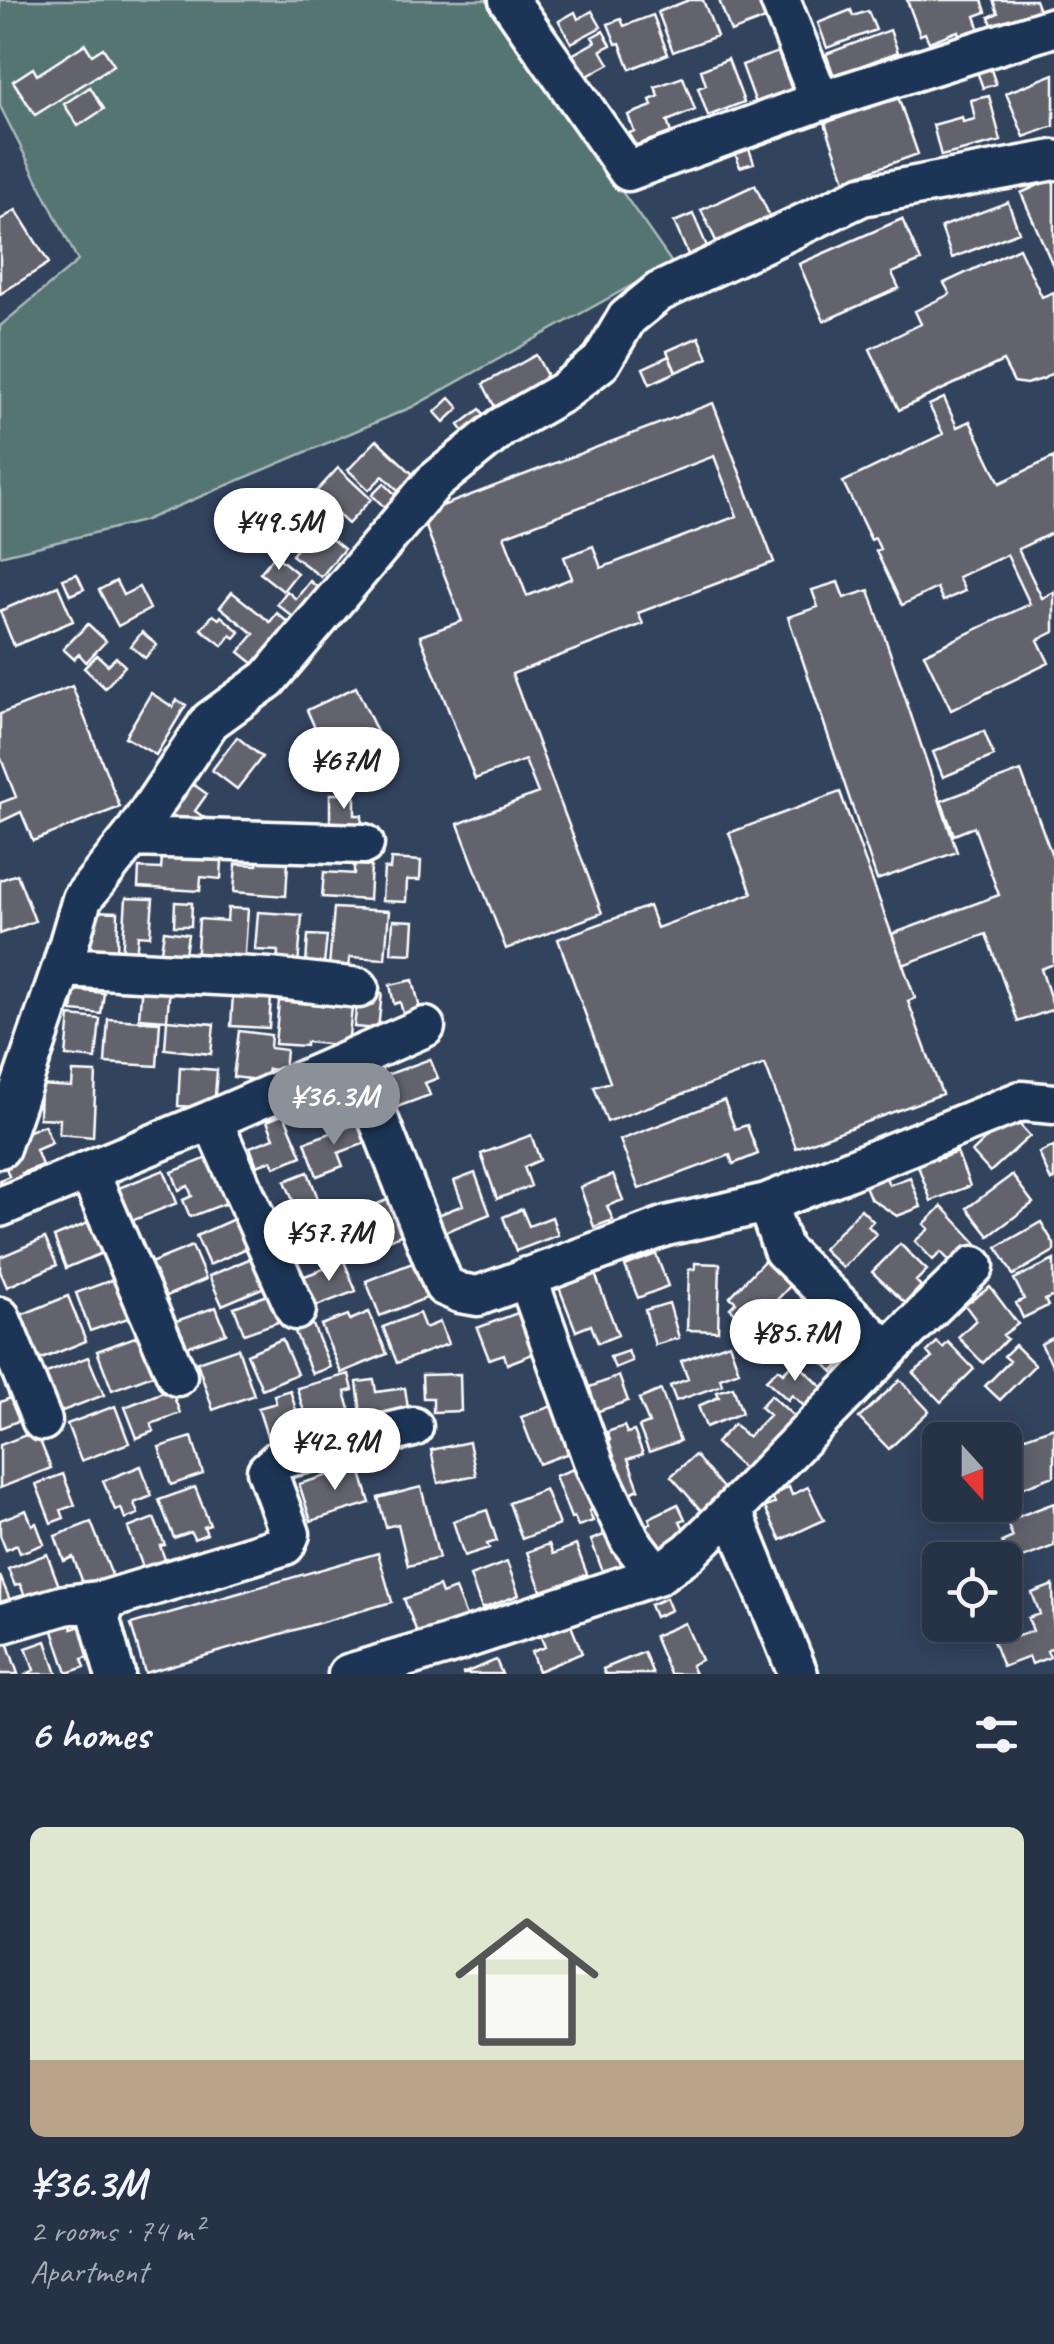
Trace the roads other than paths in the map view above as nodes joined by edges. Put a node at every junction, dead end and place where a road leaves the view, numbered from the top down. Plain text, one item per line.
1 (780, 0) edge
2 (525, 4) edge
3 (1054, 27) edge
4 (820, 102) junction
5 (1054, 160) edge
6 (132, 837) junction
7 (364, 844) dead end
8 (62, 967) junction
9 (358, 988) dead end
10 (425, 1027) dead end
11 (354, 1057) junction
12 (1054, 1104) edge
13 (212, 1120) junction
14 (0, 1148) edge
15 (89, 1172) junction
16 (767, 1203) junction
17 (0, 1207) edge
18 (974, 1266) dead end
19 (527, 1277) junction
20 (296, 1310) dead end
21 (0, 1317) edge
22 (887, 1351) junction
23 (177, 1376) dead end
24 (42, 1421) dead end
25 (413, 1427) dead end
26 (732, 1510) junction
27 (657, 1575) junction
28 (106, 1600) junction
29 (0, 1624) edge
30 (115, 1674) edge
31 (348, 1674) edge
32 (798, 1674) edge

1 - 4 street
2 - 4 street
3 - 4 street
5 - 6 street
6 - 7 street
6 - 8 street
8 - 9 street
8 - 14 street
10 - 11 street
11 - 13 street
11 - 19 street
12 - 16 street
13 - 15 street
13 - 20 street
15 - 17 street
15 - 23 street
16 - 19 street
16 - 22 street
18 - 22 street
19 - 27 street
21 - 24 street
22 - 26 street
25 - 28 street
26 - 27 street
26 - 32 street
27 - 31 street
28 - 29 street
28 - 30 street

